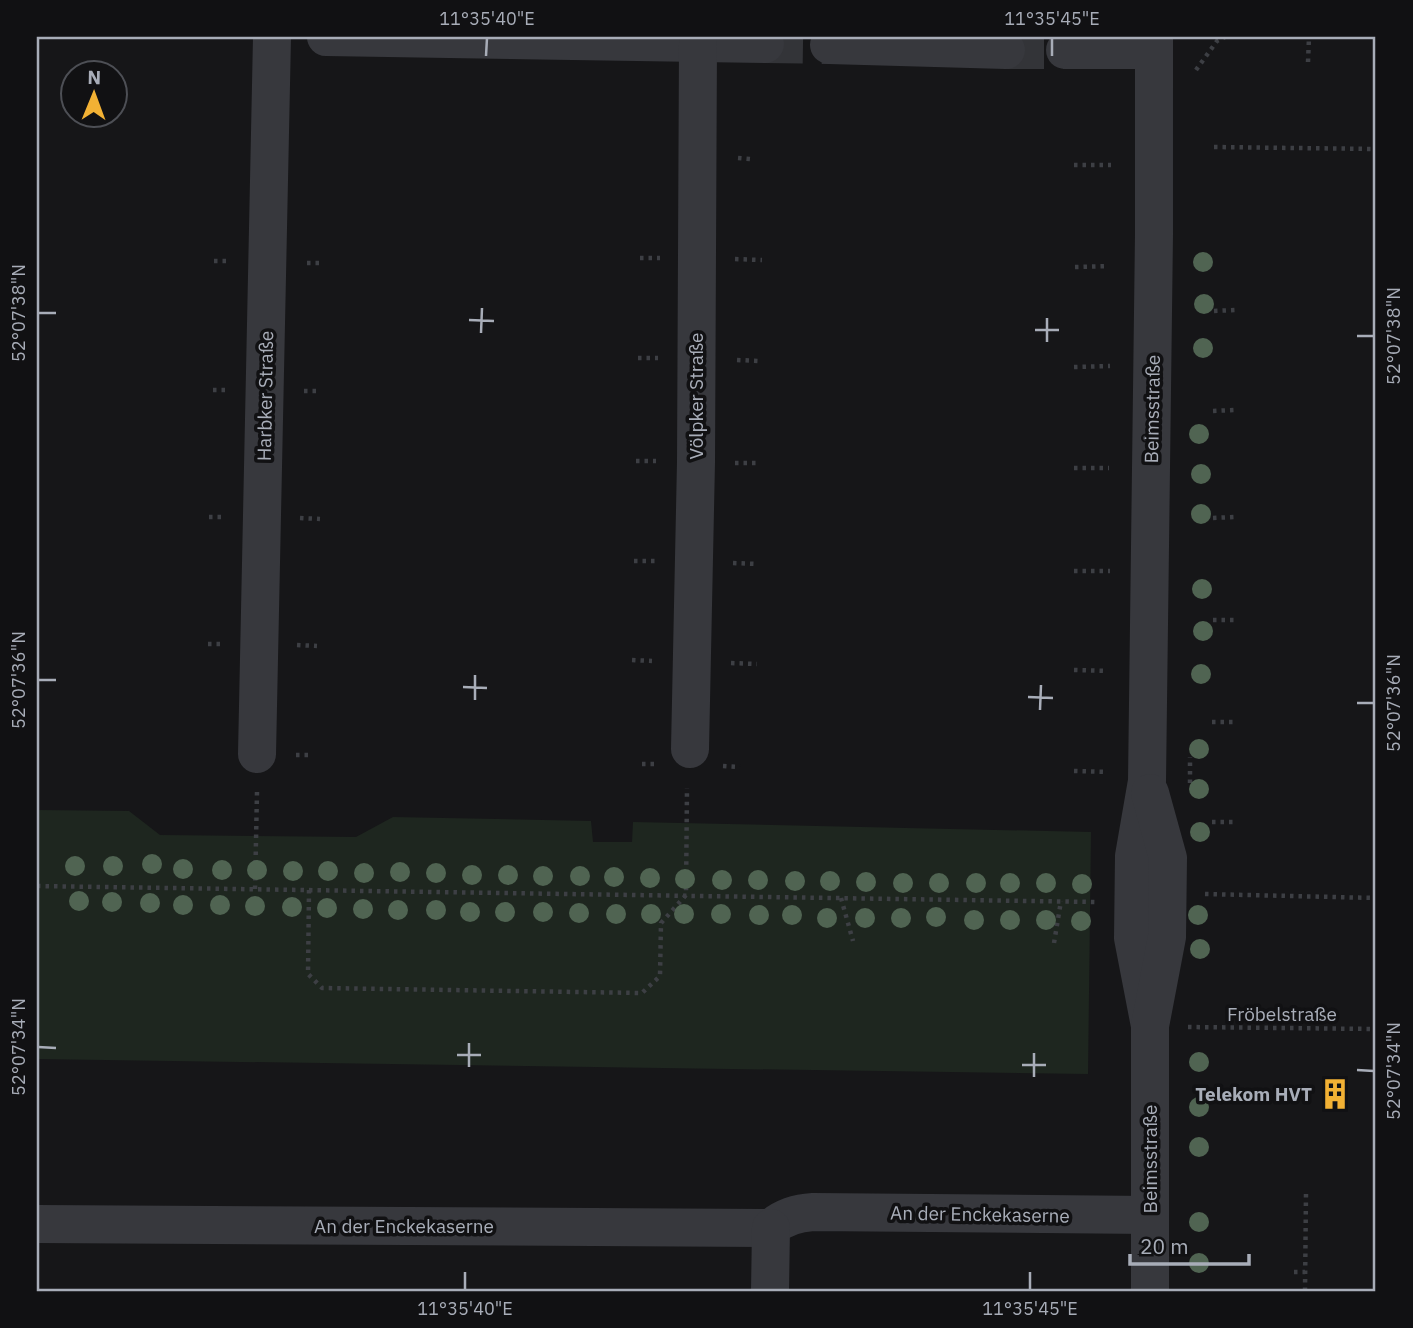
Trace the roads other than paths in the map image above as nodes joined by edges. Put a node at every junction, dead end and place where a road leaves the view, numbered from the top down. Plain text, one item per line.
1 (272, 37) edge
2 (326, 37) edge
3 (698, 44) junction
4 (765, 44) dead end
5 (1154, 44) edge
6 (829, 46) tunnel mouth
7 (1006, 50) tunnel mouth
8 (1065, 50) tunnel mouth
9 (690, 749) road end
10 (257, 754) road end
11 (1150, 1215) junction
12 (37, 1224) edge
13 (771, 1228) junction
14 (770, 1291) edge
15 (1150, 1291) edge

1 - 10 street, Harbker Straße
2 - 3 street
3 - 4 street
3 - 9 street, Völpker Straße
5 - 8 street
5 - 11 street, Beimsstraße
6 - 7 street
11 - 13 street, An der Enckekaserne
11 - 15 street, Beimsstraße
12 - 13 street, An der Enckekaserne
13 - 14 street

